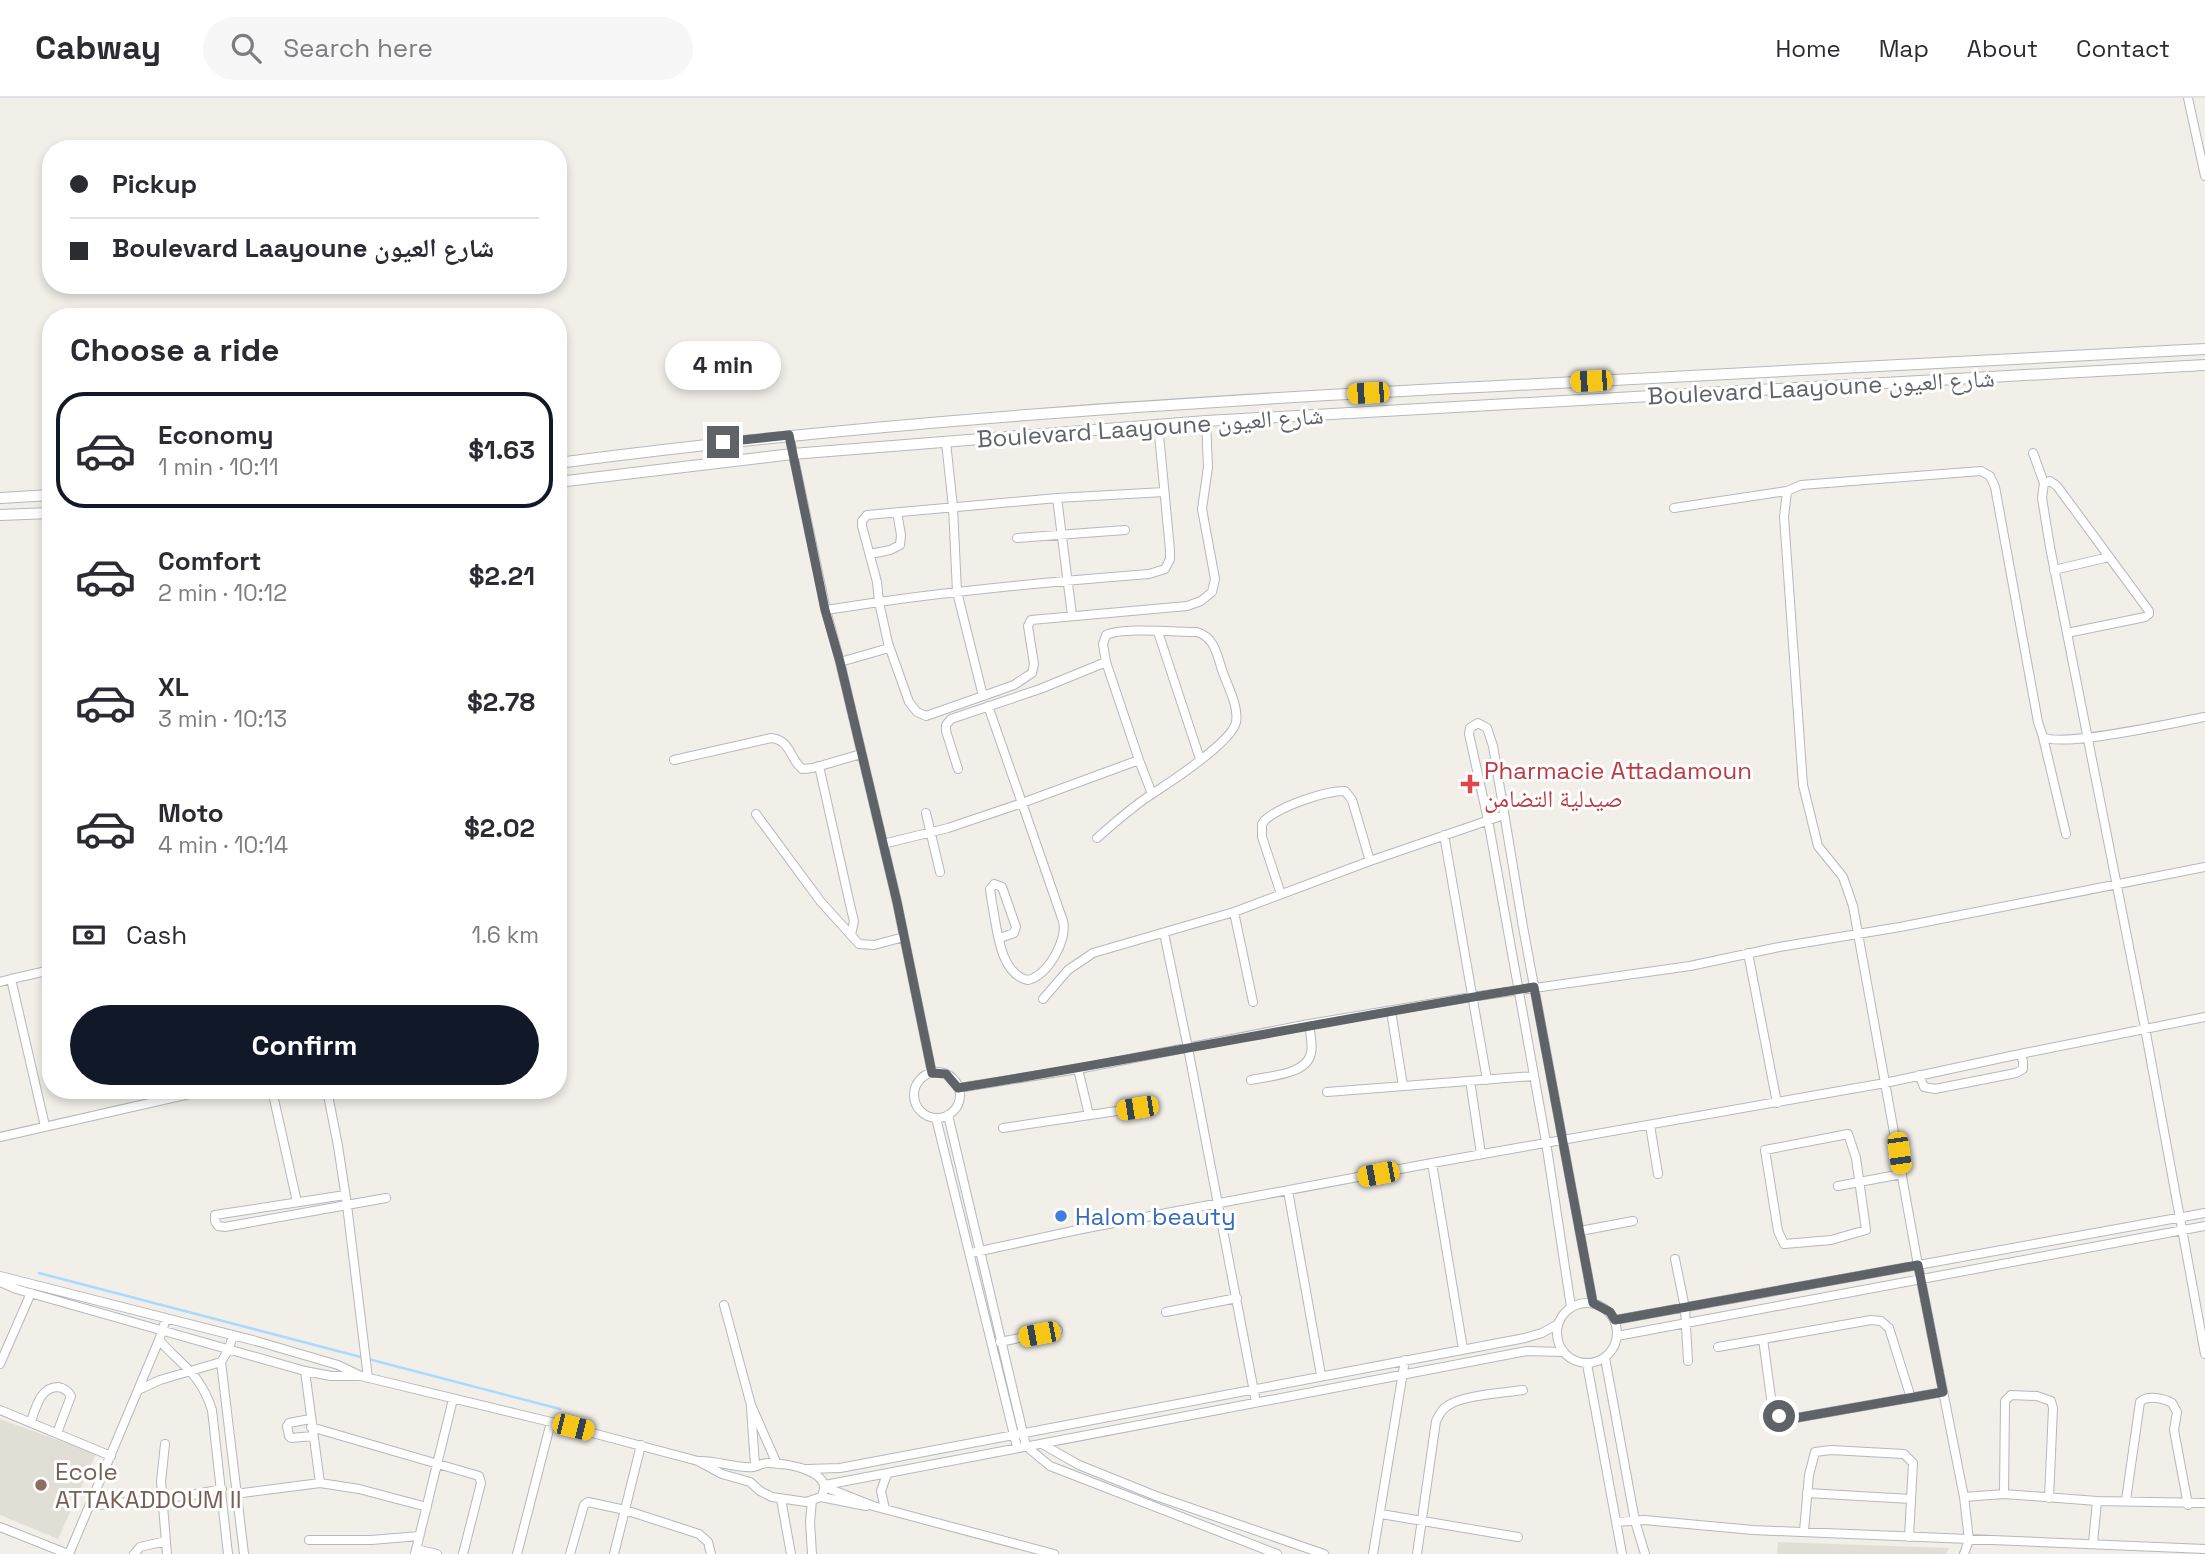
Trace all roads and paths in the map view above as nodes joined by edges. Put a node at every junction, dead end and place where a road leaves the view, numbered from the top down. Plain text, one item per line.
1 (2188, 98) edge
2 (2205, 176) edge
3 (2205, 349) edge
4 (2205, 365) edge
5 (1206, 421) junction
6 (1158, 424) junction
7 (789, 435) junction
8 (946, 442) junction
9 (2033, 453) dead end
10 (792, 454) junction
11 (567, 462) edge
12 (567, 481) edge
13 (2044, 483) junction
14 (1787, 491) junction
15 (1164, 492) junction
16 (42, 496) edge
17 (0, 498) edge
18 (1057, 498) junction
19 (953, 507) junction
20 (1675, 508) dead end
21 (897, 512) junction
22 (42, 513) edge
23 (0, 515) edge
24 (1125, 530) dead end
25 (1061, 534) junction
26 (1017, 538) dead end
27 (870, 555) junction
28 (2109, 557) junction
29 (2054, 570) junction
30 (1069, 580) junction
31 (957, 592) junction
32 (879, 602) junction
33 (825, 610) junction
34 (1072, 615) junction
35 (1158, 632) junction
36 (2067, 633) junction
37 (890, 648) junction
38 (840, 662) junction
39 (1106, 662) junction
40 (983, 696) junction
41 (988, 706) junction
42 (2205, 717) edge
43 (2043, 737) junction
44 (2086, 738) junction
45 (861, 754) junction
46 (1200, 759) junction
47 (674, 760) dead end
48 (1139, 760) junction
49 (819, 766) junction
50 (958, 769) dead end
51 (1152, 794) junction
52 (1022, 803) junction
53 (926, 813) dead end
54 (756, 814) dead end
55 (1504, 815) junction
56 (1488, 820) junction
57 (931, 833) junction
58 (2066, 834) dead end
59 (1444, 835) junction
60 (1097, 838) dead end
61 (883, 844) junction
62 (1370, 860) junction
63 (2205, 867) edge
64 (940, 872) dead end
65 (2116, 884) junction
66 (1281, 894) junction
67 (1234, 912) junction
68 (1523, 927) junction
69 (1507, 929) junction
70 (1164, 933) junction
71 (1857, 934) junction
72 (851, 935) junction
73 (904, 937) junction
74 (1000, 938) junction
75 (1748, 954) junction
76 (42, 972) edge
77 (11, 979) junction
78 (0, 982) edge
79 (1534, 987) junction
80 (1517, 990) junction
81 (1471, 997) junction
82 (1043, 999) dead end
83 (1253, 1002) dead end
84 (1391, 1011) junction
85 (2205, 1017) edge
86 (1309, 1024) junction
87 (2145, 1028) junction
88 (1188, 1048) junction
89 (2020, 1055) junction
90 (1078, 1069) junction
91 (932, 1073) junction
92 (1919, 1075) junction
93 (1533, 1076) junction
94 (1251, 1080) dead end
95 (1486, 1080) junction
96 (1885, 1083) junction
97 (1403, 1086) junction
98 (1471, 1087) dead end
99 (958, 1088) junction
100 (1326, 1092) dead end
101 (156, 1099) edge
102 (274, 1099) edge
103 (329, 1099) edge
104 (1777, 1103) junction
105 (1137, 1108) dead end
106 (948, 1115) junction
107 (1089, 1115) junction
108 (936, 1118) junction
109 (1650, 1125) junction
110 (45, 1126) junction
111 (1003, 1128) dead end
112 (0, 1137) edge
113 (1562, 1139) junction
114 (1546, 1142) junction
115 (1481, 1154) junction
116 (1432, 1163) junction
117 (1658, 1174) dead end
118 (1902, 1174) junction
119 (1860, 1182) junction
120 (1838, 1186) dead end
121 (1288, 1191) junction
122 (345, 1195) junction
123 (386, 1198) dead end
124 (297, 1202) junction
125 (346, 1205) junction
126 (1218, 1205) junction
127 (2205, 1213) edge
128 (2178, 1217) junction
129 (1633, 1221) dead end
130 (2205, 1226) edge
131 (2180, 1230) junction
132 (1580, 1231) junction
133 (975, 1252) junction
134 (1675, 1259) dead end
135 (1918, 1265) junction
136 (0, 1276) edge
137 (1921, 1279) junction
138 (0, 1282) edge
139 (31, 1293) junction
140 (1237, 1298) junction
141 (1593, 1303) junction
142 (724, 1305) dead end
143 (1571, 1307) junction
144 (1685, 1308) junction
145 (1167, 1312) dead end
146 (166, 1319) junction
147 (1615, 1320) junction
148 (1558, 1324) junction
149 (1685, 1324) junction
150 (162, 1330) junction
151 (1058, 1330) dead end
152 (233, 1335) junction
153 (1618, 1336) junction
154 (1763, 1339) junction
155 (159, 1340) junction
156 (1000, 1342) junction
157 (1718, 1347) dead end
158 (229, 1349) junction
159 (1463, 1349) junction
160 (1563, 1352) junction
161 (2205, 1354) edge
162 (1605, 1358) junction
163 (1405, 1360) junction
164 (1688, 1361) dead end
165 (221, 1362) junction
166 (0, 1364) edge
167 (1587, 1364) junction
168 (305, 1371) junction
169 (193, 1372) junction
170 (1403, 1374) junction
171 (1321, 1376) junction
172 (364, 1377) junction
173 (1253, 1388) junction
174 (138, 1390) junction
175 (1523, 1390) dead end
176 (1943, 1392) junction
177 (1911, 1398) junction
178 (453, 1399) junction
179 (1256, 1402) junction
180 (751, 1405) junction
181 (0, 1410) edge
182 (31, 1422) junction
183 (551, 1422) junction
184 (311, 1427) junction
185 (57, 1433) junction
186 (1019, 1433) junction
187 (165, 1444) dead end
188 (1042, 1444) junction
189 (641, 1445) junction
190 (1022, 1447) junction
191 (111, 1456) junction
192 (698, 1461) junction
193 (437, 1463) junction
194 (777, 1464) junction
195 (753, 1466) junction
196 (801, 1468) junction
197 (887, 1474) junction
198 (750, 1482) junction
199 (320, 1483) junction
200 (825, 1486) junction
201 (222, 1489) junction
202 (1807, 1493) junction
203 (235, 1494) junction
204 (2004, 1494) junction
205 (162, 1497) junction
206 (1964, 1497) junction
207 (2049, 1498) junction
208 (781, 1499) junction
209 (817, 1499) junction
210 (1911, 1499) junction
211 (2126, 1500) junction
212 (2097, 1501) junction
213 (2205, 1503) edge
214 (2188, 1505) junction
215 (90, 1506) junction
216 (873, 1506) junction
217 (427, 1507) junction
218 (885, 1509) junction
219 (625, 1510) junction
220 (1381, 1514) junction
221 (1423, 1520) junction
222 (1635, 1521) junction
223 (1616, 1522) junction
224 (0, 1527) edge
225 (1804, 1531) junction
226 (419, 1536) junction
227 (1518, 1537) dead end
228 (1909, 1537) junction
229 (309, 1540) dead end
230 (1969, 1540) junction
231 (166, 1541) junction
232 (2043, 1543) junction
233 (2093, 1543) junction
234 (2205, 1549) edge
235 (1022, 1550) edge
236 (415, 1551) edge
237 (2187, 1551) edge
238 (68, 1554) edge
239 (134, 1554) edge
240 (167, 1554) edge
241 (228, 1554) edge
242 (244, 1554) edge
243 (437, 1554) edge
244 (463, 1554) edge
245 (517, 1554) edge
246 (570, 1554) edge
247 (614, 1554) edge
248 (711, 1554) edge
249 (791, 1554) edge
250 (812, 1554) edge
251 (1054, 1554) edge
252 (1277, 1554) edge
253 (1324, 1554) edge
254 (1373, 1554) edge
255 (1418, 1554) edge
256 (1622, 1554) edge
257 (1645, 1554) edge
258 (1964, 1554) edge
259 (2042, 1554) edge

1 - 2 street
3 - 7 street, Boulevard Laayoune شارع العيون
4 - 5 street, Boulevard Laayoune شارع العيون
5 - 6 street, Boulevard Laayoune شارع العيون
5 - 34 street
6 - 8 street, Boulevard Laayoune شارع العيون
6 - 15 street
7 - 10 street
7 - 11 street, Boulevard Laayoune شارع العيون
8 - 10 street, Boulevard Laayoune شارع العيون
8 - 19 street
9 - 13 street
10 - 12 street, Boulevard Laayoune شارع العيون
10 - 33 street
13 - 28 street
13 - 29 street
14 - 20 street
14 - 43 street
14 - 71 street
15 - 18 street
15 - 30 street
16 - 17 street
18 - 19 street
18 - 25 street
19 - 21 street
19 - 31 street
21 - 27 street
21 - 27 street
22 - 23 street
24 - 25 street
25 - 26 street
25 - 30 street
27 - 32 street
28 - 29 street
28 - 36 street
29 - 36 street
30 - 31 street
30 - 34 street
31 - 32 street
31 - 40 street
32 - 33 street
32 - 37 street
33 - 38 street
34 - 40 street
35 - 39 street
35 - 46 street
35 - 46 street
36 - 44 street
37 - 38 street
37 - 40 street
38 - 45 street
39 - 41 street
39 - 48 street
41 - 50 street
41 - 52 street
42 - 44 street
43 - 44 street
43 - 58 street
44 - 65 street
45 - 49 street
45 - 61 street
46 - 51 street
47 - 49 street
48 - 51 street
48 - 52 street
49 - 72 street
51 - 60 street
52 - 57 street
52 - 74 street
53 - 57 street
54 - 72 street
55 - 56 street
55 - 56 street
55 - 68 street
56 - 59 street
56 - 69 street
57 - 61 street
57 - 64 street
59 - 62 street
59 - 81 street
61 - 73 street
62 - 66 street
62 - 66 street
63 - 65 street
65 - 71 street
65 - 87 street
66 - 67 street
67 - 70 street
67 - 83 street
68 - 69 street
68 - 79 street
69 - 80 street
70 - 82 street
70 - 88 street
71 - 75 street
71 - 96 street
72 - 73 street
73 - 91 street
74 - 74 street
75 - 79 street
75 - 104 street
76 - 77 street
77 - 78 street
77 - 110 street
79 - 80 street
79 - 113 street
80 - 81 street
80 - 93 street
81 - 84 street
81 - 95 street
84 - 86 street
84 - 97 street
85 - 87 street
86 - 88 street
86 - 94 street
87 - 89 street
87 - 128 street
88 - 90 street
88 - 126 street
89 - 92 street
89 - 92 street
90 - 99 street
90 - 107 street
91 - 99 street
91 - 108 street
92 - 96 street
93 - 95 street
93 - 114 street
95 - 97 street
96 - 104 street
96 - 118 street
97 - 100 street
98 - 115 street
99 - 106 street
101 - 110 street
102 - 124 street
103 - 122 street
104 - 109 street
105 - 107 street
106 - 108 street
106 - 133 street
107 - 111 street
108 - 133 street
109 - 113 street
109 - 117 street
110 - 112 street
113 - 114 street
113 - 132 street
114 - 115 street
114 - 143 street
115 - 116 street
116 - 121 street
116 - 159 street
118 - 119 street
118 - 135 street
119 - 119 street
119 - 120 street
121 - 126 street
121 - 171 street
122 - 124 street
122 - 125 street
123 - 125 street
124 - 125 street
125 - 172 street
126 - 133 street
126 - 140 street
127 - 128 street
128 - 131 street
128 - 135 street
129 - 132 street
130 - 131 street
131 - 137 street
131 - 161 street
132 - 141 street
133 - 156 street
133 - 186 street
134 - 144 street
135 - 137 street
135 - 144 street
136 - 146 street
137 - 149 street
137 - 176 street
138 - 139 street
139 - 150 street
139 - 166 street
140 - 145 street
140 - 173 street
141 - 143 street
141 - 147 street
142 - 180 street
143 - 148 street
144 - 147 street
144 - 149 street
146 - 150 street
146 - 152 street
147 - 153 street
148 - 159 street
148 - 160 street
149 - 153 street
149 - 164 street
150 - 155 street
150 - 158 street
151 - 156 street
152 - 158 street
152 - 172 street
153 - 162 street
154 - 157 street
154 - 177 street
154 - 177 street
155 - 169 street
155 - 174 street
156 - 186 street
158 - 165 street
158 - 168 street
159 - 163 street
160 - 167 street
160 - 170 street
162 - 167 street
162 - 222 street
163 - 170 street
163 - 171 street
165 - 169 street
165 - 203 street
167 - 223 street
168 - 172 street
168 - 184 street
169 - 174 street
169 - 201 street
170 - 179 street
170 - 220 street
171 - 173 street
172 - 178 street
173 - 179 street
173 - 186 street
174 - 191 street
175 - 221 street
176 - 177 street
176 - 206 street
178 - 183 street
178 - 193 street
179 - 188 street
180 - 194 street
180 - 195 street
181 - 182 street
182 - 185 street
182 - 185 street
183 - 189 street
183 - 245 street
184 - 193 street
184 - 199 street
185 - 191 street
186 - 190 street
186 - 196 street
187 - 205 street
188 - 190 street
188 - 253 street
189 - 192 street
189 - 219 street
190 - 197 street
190 - 252 street
191 - 215 street
192 - 195 street
192 - 198 street
193 - 217 street
193 - 244 street
194 - 195 street
194 - 196 street
195 - 198 street
196 - 200 street
197 - 200 street
197 - 218 street
198 - 208 street
199 - 203 street
199 - 217 street
200 - 209 street
200 - 216 street
201 - 205 street
201 - 241 street
202 - 210 street
202 - 210 street
202 - 225 street
203 - 242 street
204 - 206 street
204 - 207 street
204 - 207 street
205 - 215 street
205 - 231 street
206 - 230 street
207 - 212 street
208 - 209 street
208 - 249 street
209 - 216 street
209 - 250 street
210 - 228 street
211 - 212 street
211 - 214 street
211 - 214 street
212 - 233 street
213 - 214 street
215 - 238 street
216 - 218 street
217 - 226 street
218 - 235 street
219 - 246 street
219 - 247 street
219 - 248 street
220 - 221 street
220 - 254 street
221 - 227 street
221 - 255 street
222 - 223 street
222 - 225 street
222 - 257 street
223 - 256 street
224 - 238 street
225 - 228 street
226 - 229 street
226 - 236 street
228 - 230 street
230 - 232 street
230 - 258 street
231 - 239 street
231 - 240 street
232 - 233 street
232 - 259 street
233 - 237 street
234 - 237 street
235 - 251 street
236 - 243 street

